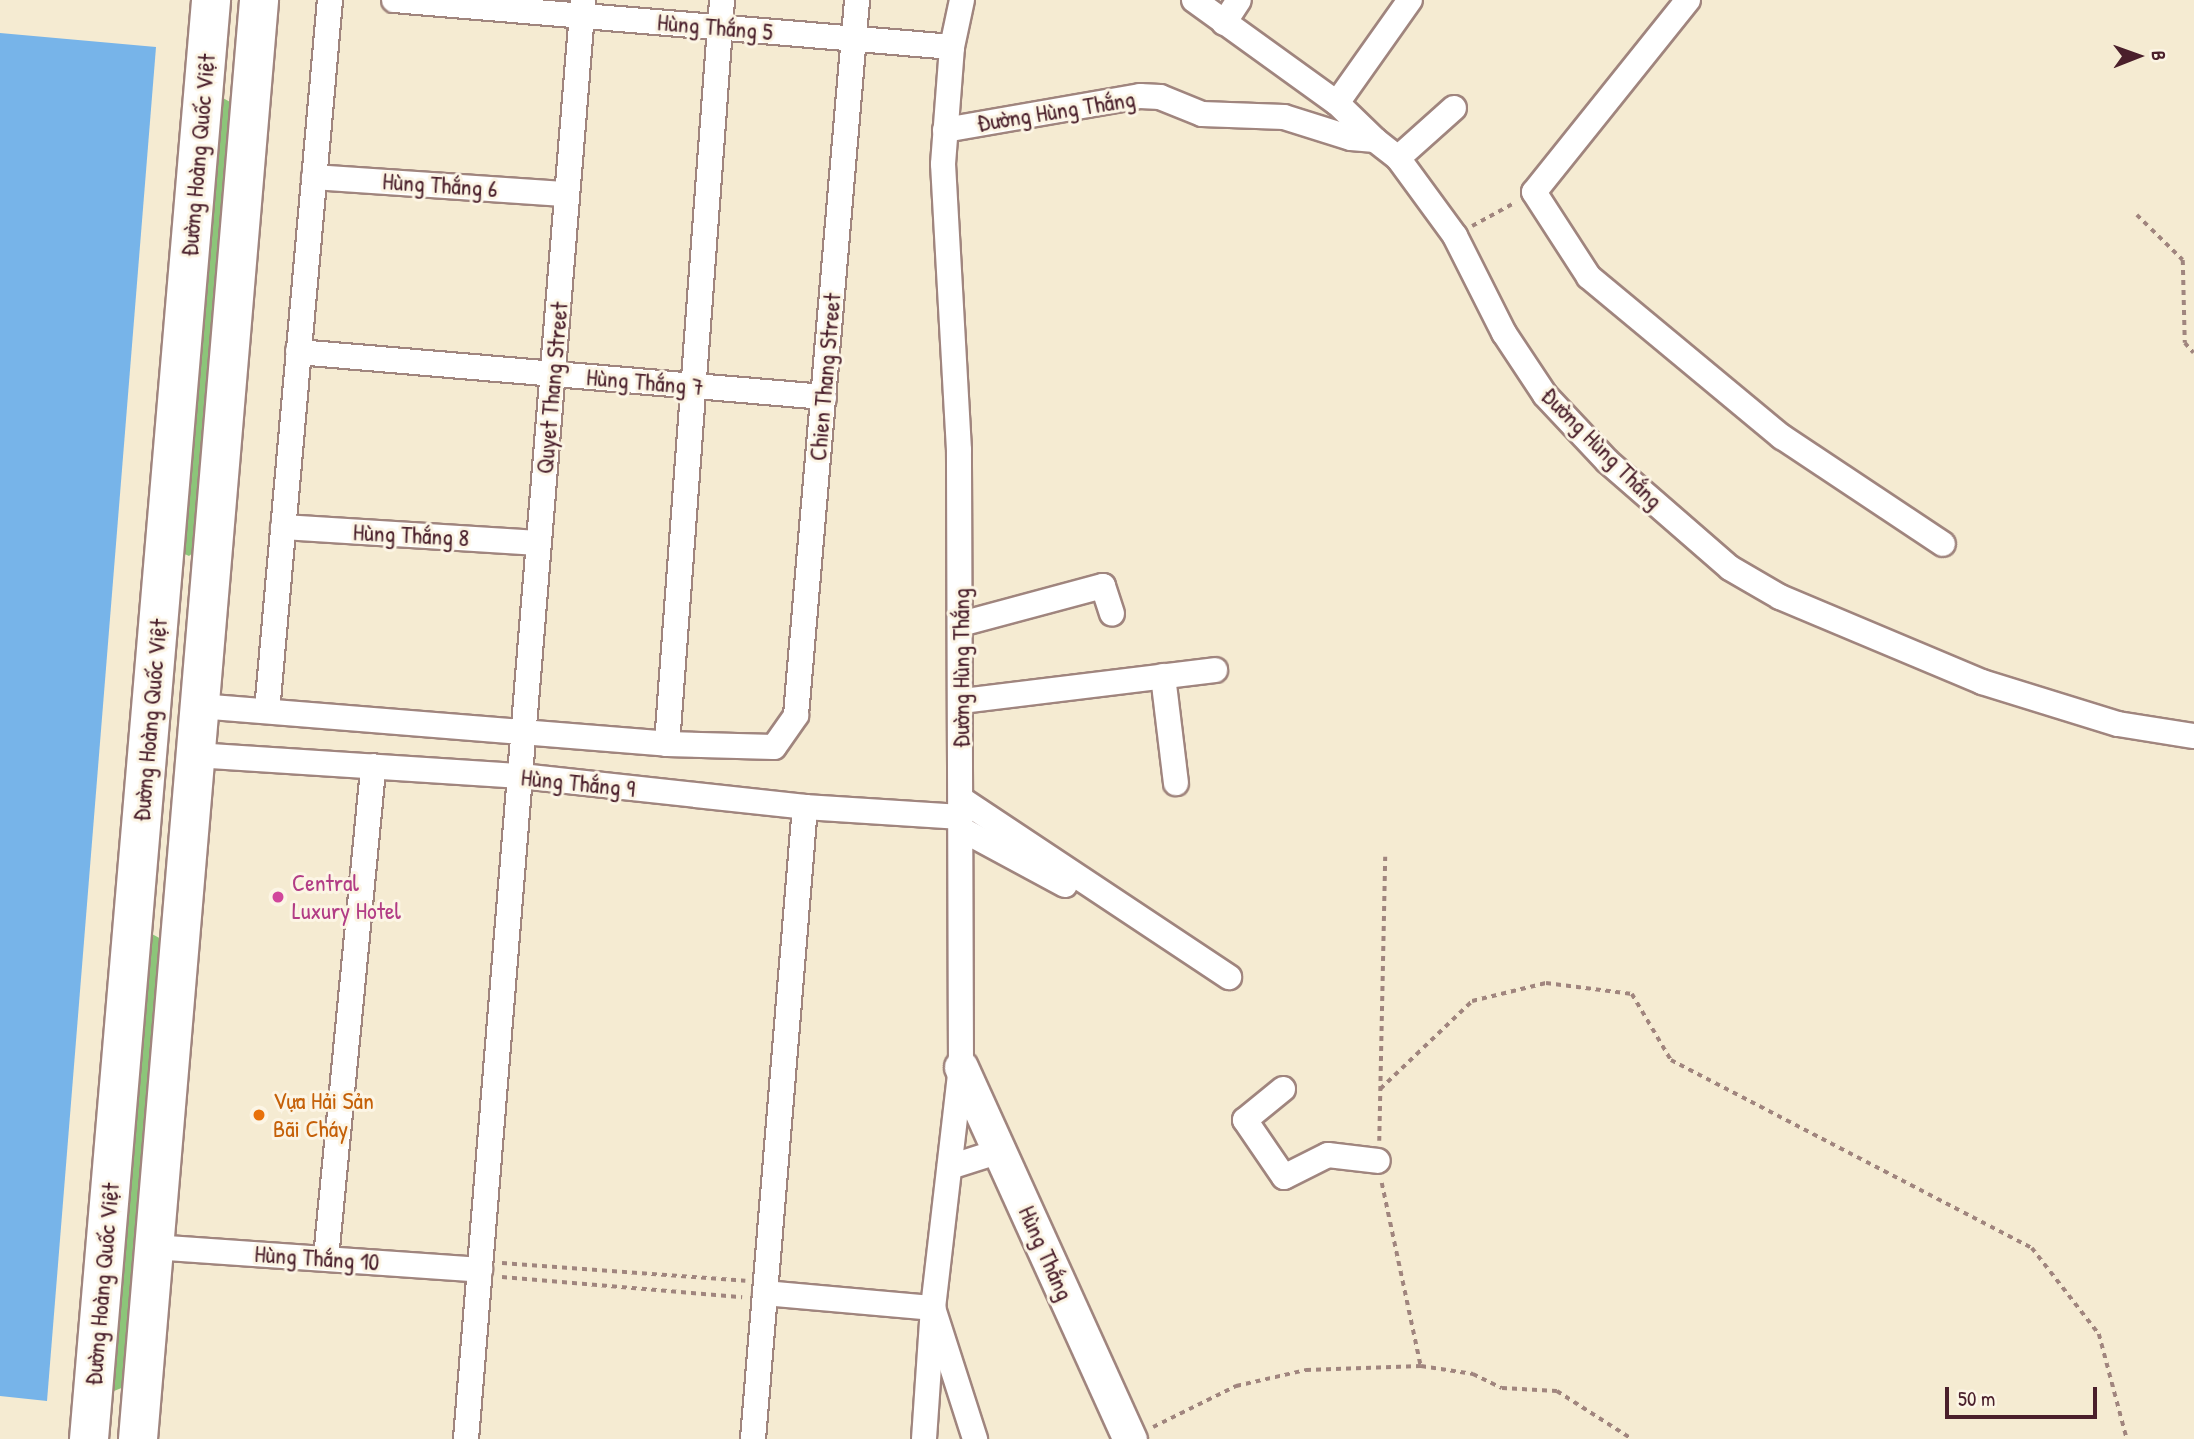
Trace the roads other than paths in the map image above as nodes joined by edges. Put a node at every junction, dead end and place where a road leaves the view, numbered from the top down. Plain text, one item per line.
1 (211, 0) edge
2 (258, 0) edge
3 (330, 0) edge
4 (394, 0) edge
5 (722, 0) edge
6 (858, 0) edge
7 (962, 0) edge
8 (1194, 0) edge
9 (1239, 0) edge
10 (1410, 0) edge
11 (1688, 0) edge
12 (583, 8) edge
13 (1224, 23) junction
14 (719, 27) junction
15 (854, 38) junction
16 (952, 47) junction
17 (1337, 103) junction
18 (1454, 108) dead end
19 (945, 130) junction
20 (1375, 140) junction
21 (1398, 158) junction
22 (314, 177) junction
23 (566, 194) junction
24 (298, 352) junction
25 (554, 374) junction
26 (693, 386) junction
27 (824, 397) junction
28 (283, 527) junction
29 (538, 543) junction
30 (1943, 544) dead end
31 (1112, 614) dead end
32 (961, 624) junction
33 (1215, 670) dead end
34 (1163, 676) junction
35 (963, 701) junction
36 (152, 702) junction
37 (199, 706) junction
38 (267, 711) junction
39 (524, 732) junction
40 (2194, 736) edge
41 (667, 744) junction
42 (147, 753) junction
43 (195, 755) junction
44 (373, 766) junction
45 (521, 776) junction
46 (1176, 783) dead end
47 (805, 807) junction
48 (961, 815) junction
49 (1124, 927) dead end
50 (1229, 977) dead end
51 (961, 1067) junction
52 (1283, 1089) dead end
53 (1000, 1151) junction
54 (1378, 1161) road end
55 (950, 1167) junction
56 (154, 1247) junction
57 (326, 1258) junction
58 (480, 1270) junction
59 (765, 1293) junction
60 (933, 1308) junction
61 (89, 1439) edge
62 (138, 1439) edge
63 (466, 1439) edge
64 (753, 1439) edge
65 (924, 1439) edge
66 (975, 1439) edge
67 (1130, 1439) edge

1 - 36 main road, Đường Hoàng Quốc Việt
2 - 37 main road, Đường Hoàng Quốc Việt
3 - 22 street
4 - 12 street, Hùng Thắng 5
5 - 14 street
6 - 15 street, Chien Thang Street
7 - 16 street
8 - 13 street
9 - 13 street
10 - 17 street
11 - 30 street
12 - 14 street, Hùng Thắng 5
12 - 23 street, Quyet Thang Street
13 - 17 street
14 - 15 street, Hùng Thắng 5
14 - 26 street
15 - 16 street, Hùng Thắng 5
15 - 27 street, Chien Thang Street
16 - 19 street
17 - 20 street
18 - 21 street
19 - 20 street, Đường Hùng Thắng
19 - 32 street, Đường Hùng Thắng
20 - 21 street, Đường Hùng Thắng
21 - 40 street, Đường Hùng Thắng
22 - 23 street, Hùng Thắng 6
22 - 24 street
23 - 25 street, Quyet Thang Street
24 - 25 street, Hùng Thắng 7
24 - 28 street
25 - 26 street, Hùng Thắng 7
25 - 29 street, Quyet Thang Street
26 - 27 street, Hùng Thắng 7
26 - 41 street
27 - 41 street, Chien Thang Street
28 - 29 street, Hùng Thắng 8
28 - 38 street
29 - 39 street, Quyet Thang Street
31 - 32 street
32 - 35 street, Đường Hùng Thắng
33 - 34 street
34 - 35 street
34 - 46 street
35 - 48 street, Đường Hùng Thắng
36 - 37 main road
36 - 42 main road, Đường Hoàng Quốc Việt
37 - 38 street
37 - 43 main road, Đường Hoàng Quốc Việt
38 - 39 street
39 - 41 street
39 - 45 street, Quyet Thang Street
42 - 43 main road
42 - 61 main road, Đường Hoàng Quốc Việt
43 - 44 street, Hùng Thắng 9
43 - 56 main road, Đường Hoàng Quốc Việt
44 - 45 street, Hùng Thắng 9
44 - 57 street
45 - 47 street, Hùng Thắng 9
45 - 58 street, Quyet Thang Street
47 - 48 street, Hùng Thắng 9
47 - 59 street
48 - 49 street
48 - 50 street
48 - 51 street, Đường Hùng Thắng
51 - 53 street, Hùng Thắng
51 - 55 street, Đường Hùng Thắng
52 - 54 street
53 - 55 street
53 - 67 street, Hùng Thắng
55 - 60 street, Đường Hùng Thắng
56 - 57 street, Hùng Thắng 10
56 - 62 main road, Đường Hoàng Quốc Việt
57 - 58 street, Hùng Thắng 10
58 - 63 street, Quyet Thang Street
59 - 60 street
59 - 64 street
60 - 65 street, Đường Hùng Thắng
60 - 66 street

